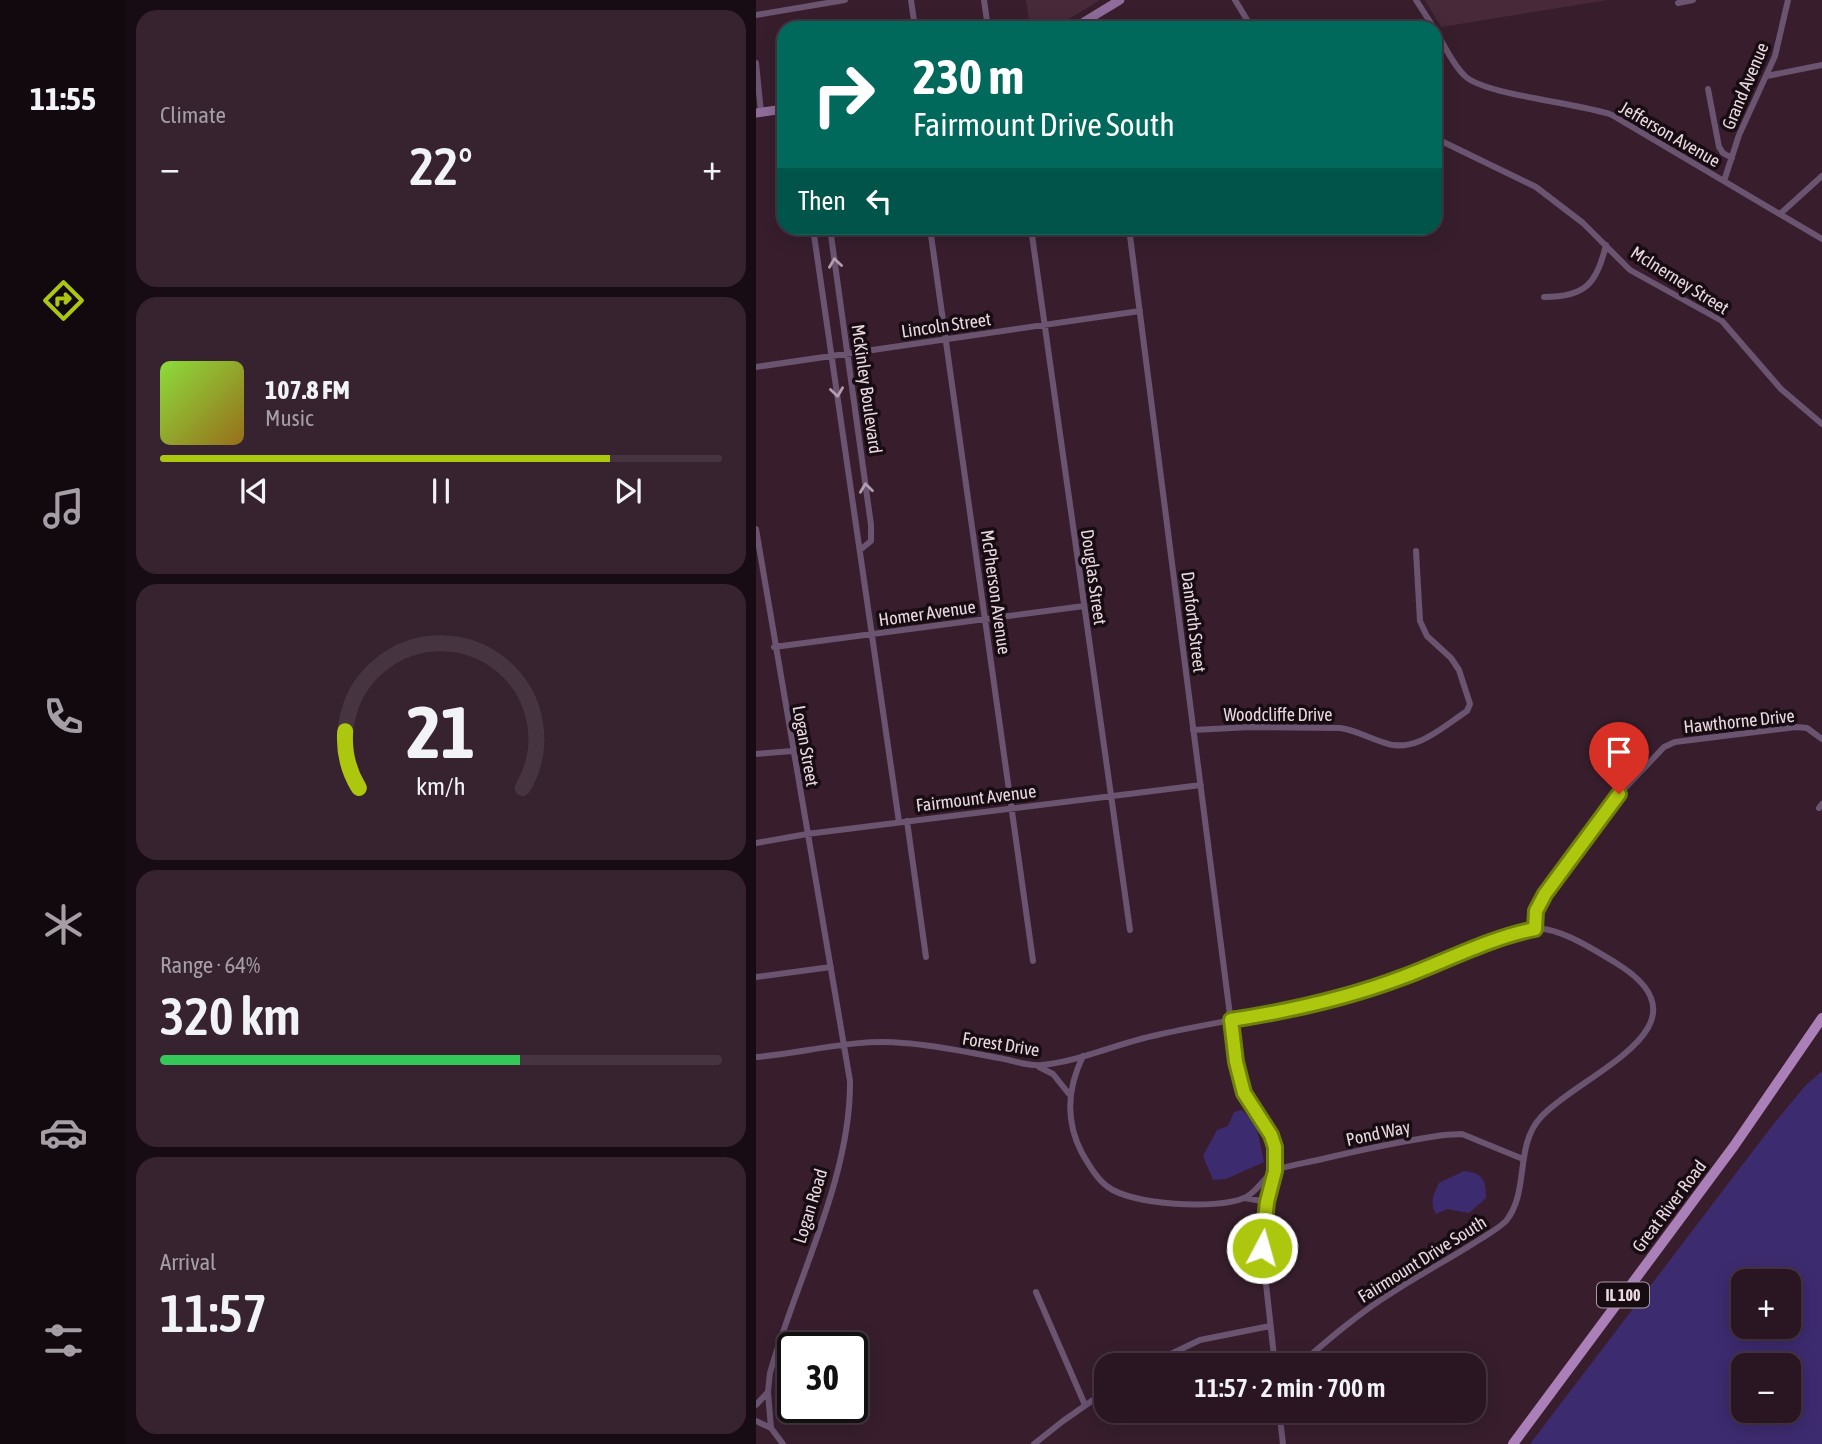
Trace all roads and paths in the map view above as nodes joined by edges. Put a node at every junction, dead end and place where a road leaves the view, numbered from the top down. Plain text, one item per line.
1 (845, 0) edge
2 (911, 0) edge
3 (984, 0) edge
4 (1120, 0) edge
5 (1235, 0) edge
6 (1416, 0) edge
7 (1693, 0) edge
8 (1788, 0) edge
9 (1678, 4) dead end
10 (756, 15) edge
11 (914, 21) edge
12 (987, 21) edge
13 (1087, 21) edge
14 (1248, 21) edge
15 (1430, 21) edge
16 (1442, 41) edge
17 (756, 63) edge
18 (1822, 65) edge
19 (1767, 76) junction
20 (1708, 89) dead end
21 (777, 110) edge
22 (758, 112) edge
23 (1442, 141) edge
24 (1732, 158) junction
25 (1822, 176) edge
26 (1724, 181) junction
27 (1780, 214) junction
28 (814, 235) edge
29 (831, 235) edge
30 (931, 235) edge
31 (1032, 235) edge
32 (1130, 235) edge
33 (1822, 239) edge
34 (1606, 245) junction
35 (1544, 297) dead end
36 (1140, 311) junction
37 (1044, 325) junction
38 (946, 339) junction
39 (848, 354) junction
40 (832, 356) junction
41 (756, 367) edge
42 (1822, 424) edge
43 (756, 529) edge
44 (860, 550) junction
45 (1416, 551) dead end
46 (1084, 606) junction
47 (986, 619) junction
48 (872, 635) junction
49 (775, 647) junction
50 (1193, 730) junction
51 (1822, 739) edge
52 (792, 751) junction
53 (756, 754) edge
54 (1201, 785) junction
55 (1112, 796) junction
56 (1013, 808) junction
57 (903, 822) junction
58 (807, 834) junction
59 (756, 843) edge
60 (1535, 929) junction
61 (1130, 930) dead end
62 (926, 957) dead end
63 (1033, 961) dead end
64 (831, 967) junction
65 (756, 977) edge
66 (1822, 1018) edge
67 (1231, 1020) junction
68 (846, 1045) junction
69 (1083, 1056) junction
70 (756, 1058) edge
71 (1037, 1066) junction
72 (1069, 1094) junction
73 (1523, 1159) junction
74 (1275, 1171) junction
75 (1245, 1198) junction
76 (1267, 1202) junction
77 (1036, 1292) dead end
78 (1270, 1326) junction
79 (1173, 1353) edge
80 (1273, 1353) edge
81 (1314, 1353) edge
82 (768, 1392) junction
83 (1094, 1399) edge
84 (756, 1405) edge
85 (1085, 1405) junction
86 (756, 1421) edge
87 (1281, 1423) edge
88 (771, 1427) junction
89 (783, 1444) edge
90 (1034, 1444) edge
91 (1283, 1444) edge
92 (1513, 1444) edge

1 - 10 street
2 - 11 street
3 - 12 street
4 - 13 street
5 - 14 street
6 - 15 street, Jefferson Avenue
7 - 9 street
8 - 19 street, Grand Avenue
16 - 26 street, Jefferson Avenue
17 - 22 street
18 - 19 street
19 - 24 street, Grand Avenue
20 - 24 street
21 - 22 street
23 - 34 street, McInerney Street
24 - 26 street, Grand Avenue
25 - 27 street
26 - 27 street, Jefferson Avenue
27 - 33 street, Jefferson Avenue
28 - 40 street, McKinley Boulevard
39 -> 29 street, McKinley Boulevard
30 - 38 street, McPherson Avenue
31 - 37 street, Douglas Street
32 - 36 street, Danforth Street
34 - 35 street
34 - 42 street, McInerney Street
36 - 37 street, Lincoln Street
36 - 50 street, Danforth Street
37 - 38 street, Lincoln Street
37 - 46 street, Douglas Street
38 - 39 street, Lincoln Street
38 - 47 street, McPherson Avenue
39 - 40 street, Lincoln Street
44 -> 39 street, McKinley Boulevard
40 - 41 street, Lincoln Street
40 -> 44 street, McKinley Boulevard
43 - 49 street, Logan Street
44 - 48 street, McKinley Boulevard
45 - 50 street, Woodcliffe Drive
46 - 47 street, Homer Avenue
46 - 55 street, Douglas Street
47 - 48 street, Homer Avenue
47 - 56 street, McPherson Avenue
48 - 49 street, Homer Avenue
48 - 57 street, McKinley Boulevard
49 - 52 street, Logan Street
50 - 54 street, Danforth Street
51 - 60 street, Hawthorne Drive
52 - 53 street
52 - 58 street, Logan Street
54 - 55 street, Fairmount Avenue
54 - 67 street, Danforth Street
55 - 56 street, Fairmount Avenue
55 - 61 street, Douglas Street
56 - 57 street, Fairmount Avenue
56 - 63 street, McPherson Avenue
57 - 58 street, Fairmount Avenue
57 - 62 street, McKinley Boulevard
58 - 59 street, Fairmount Avenue
58 - 64 street, Logan Street
60 - 67 street
60 - 73 street, Fairmount Drive South
64 - 65 street
64 - 68 street, Logan Road
66 - 92 main road, Great River Road / IL 100
67 - 69 street, Forest Drive
67 - 74 street
68 - 70 street, Forest Drive
68 - 71 street, Forest Drive
68 - 82 street, Logan Road
69 - 71 street, Forest Drive
69 - 72 street
71 - 72 street
72 - 75 street
73 - 74 street, Pond Way
73 - 81 street, Fairmount Drive South
74 - 75 street, Pond Way
74 - 76 street
75 - 76 street
76 - 78 street
77 - 85 street
78 - 79 street
78 - 80 street
82 - 84 street
82 - 88 street, Logan Road
83 - 85 street
85 - 90 street
86 - 88 street
87 - 91 street
88 - 89 street

